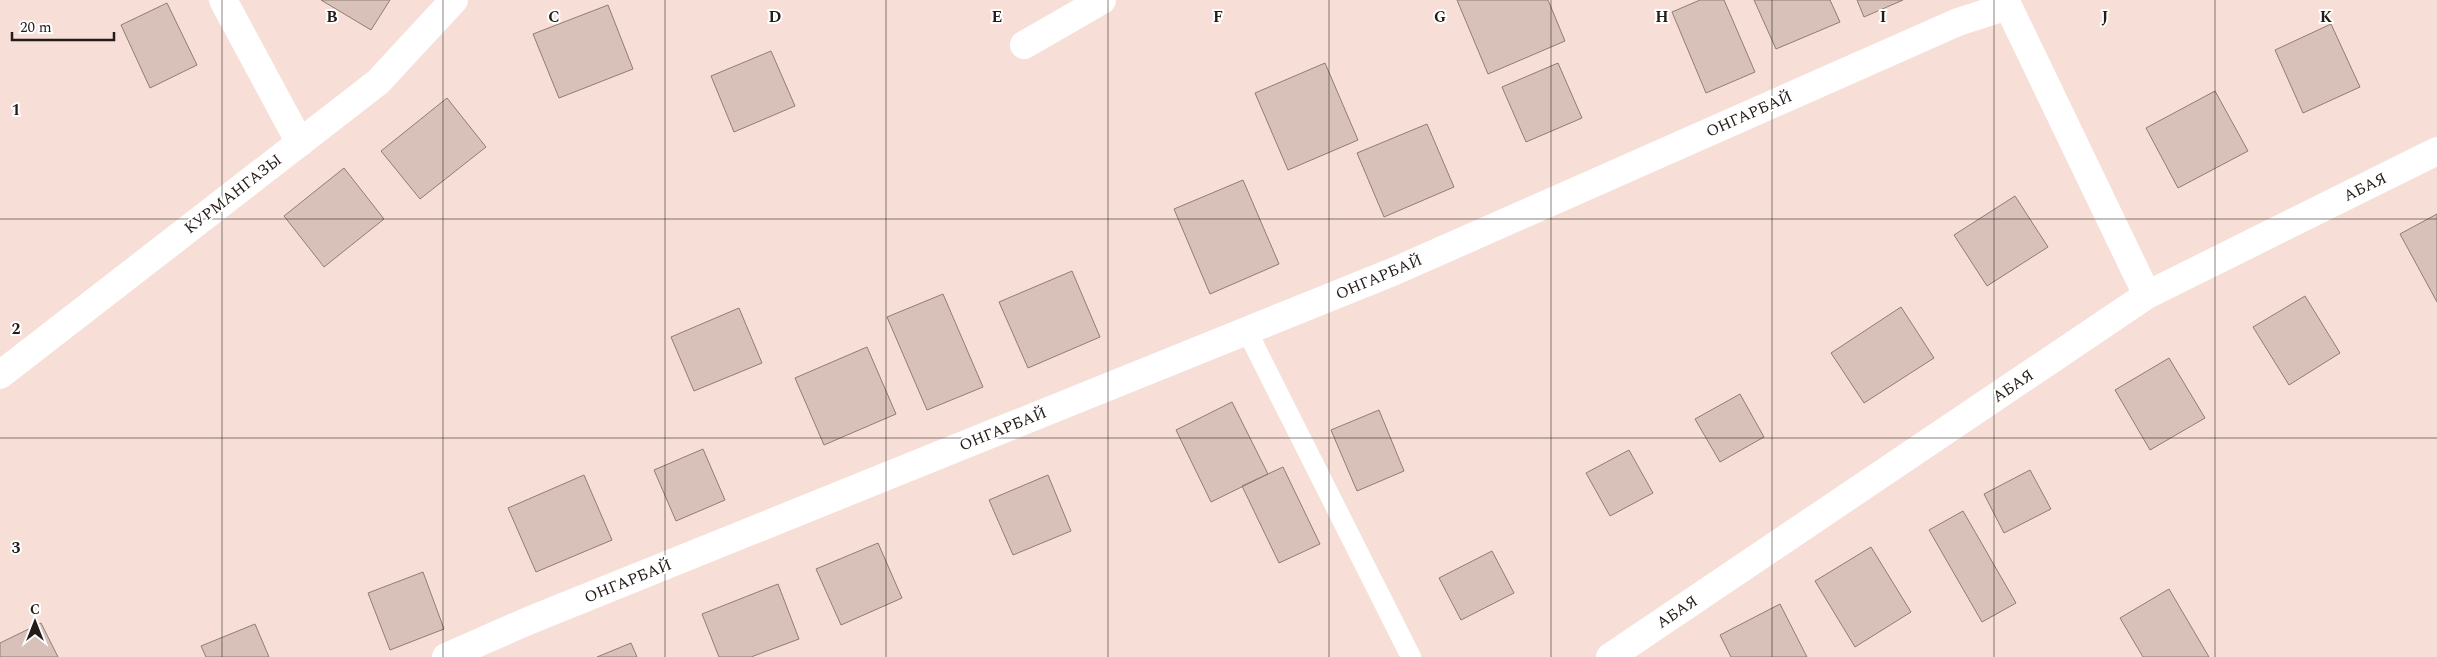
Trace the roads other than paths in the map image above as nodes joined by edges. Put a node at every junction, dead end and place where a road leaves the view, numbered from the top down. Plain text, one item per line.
1 (223, 0) edge
2 (454, 0) edge
3 (1102, 0) edge
4 (1024, 45) dead end
5 (300, 143) junction
6 (2437, 151) edge
7 (2147, 295) junction
8 (1247, 331) junction
9 (0, 375) edge
10 (446, 657) edge
11 (1411, 657) edge
12 (1610, 657) edge

1 - 5 street
2 - 5 street, КУРМАНГАЗЫ
3 - 4 street
5 - 9 street, КУРМАНГАЗЫ
6 - 7 street, АБАЯ
7 - 8 street, ОНГАРБАЙ
7 - 12 street, АБАЯ
8 - 10 street, ОНГАРБАЙ
8 - 11 lane

